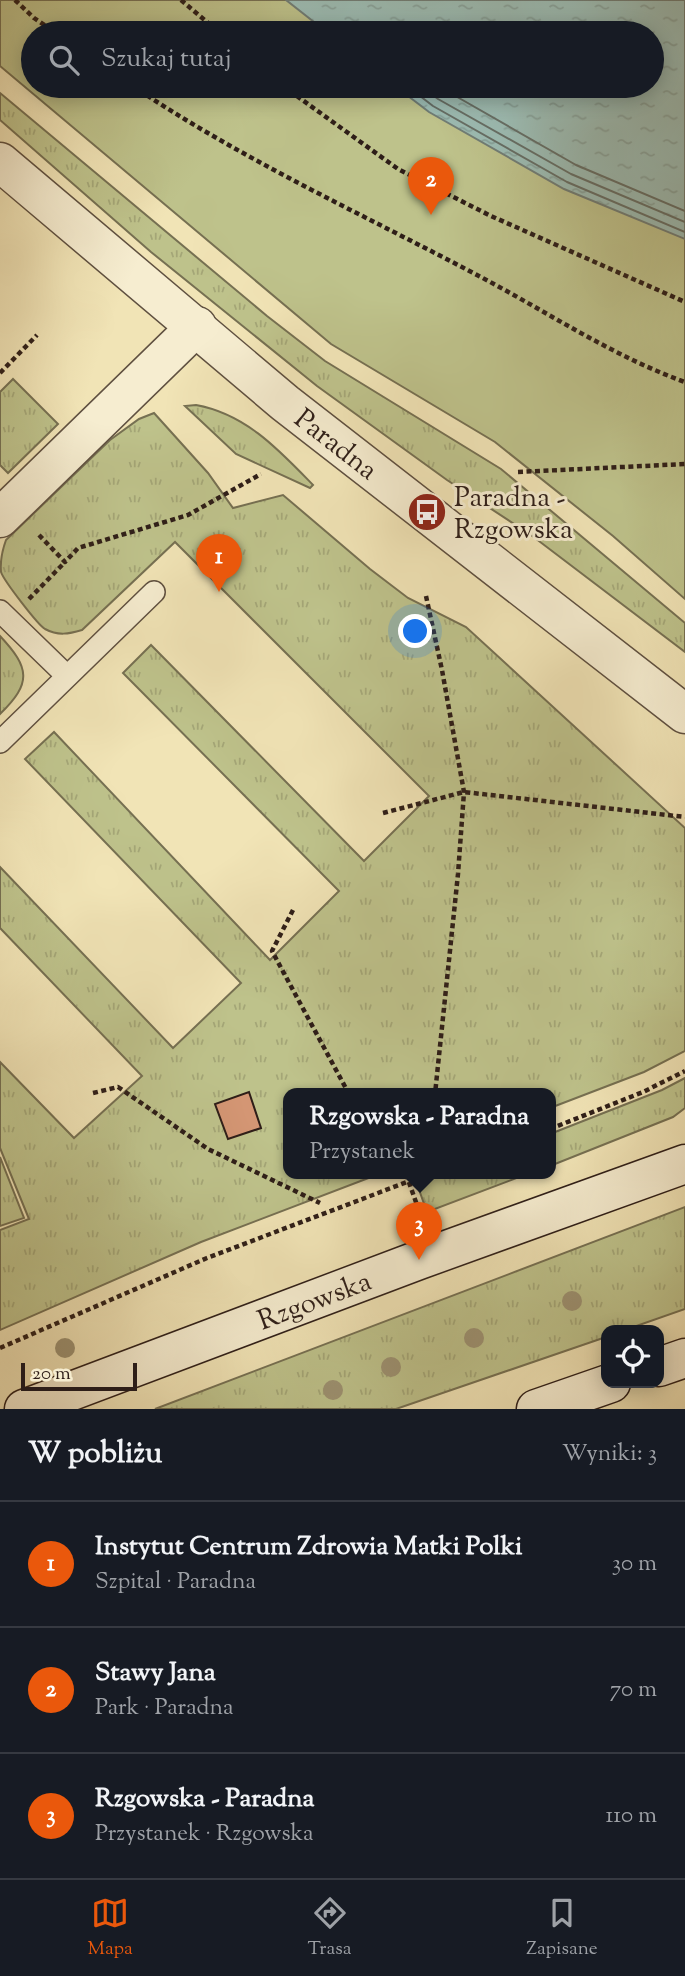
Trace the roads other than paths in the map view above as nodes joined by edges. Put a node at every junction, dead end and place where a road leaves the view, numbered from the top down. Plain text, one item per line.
1 (0, 162) edge
2 (197, 326) junction
3 (6, 512) edge
4 (154, 592) dead end
5 (5, 615) edge
6 (67, 676) junction
7 (685, 715) edge
8 (0, 742) edge
9 (685, 1164) edge
10 (685, 1358) edge
11 (664, 1365) edge
12 (601, 1386) edge
13 (24, 1409) edge
14 (536, 1409) edge

1 - 2 street, Paradna
2 - 3 street
2 - 7 street, Paradna
4 - 6 lane
5 - 6 lane
6 - 8 lane
9 - 13 street, Rzgowska
10 - 11 street
12 - 14 street

